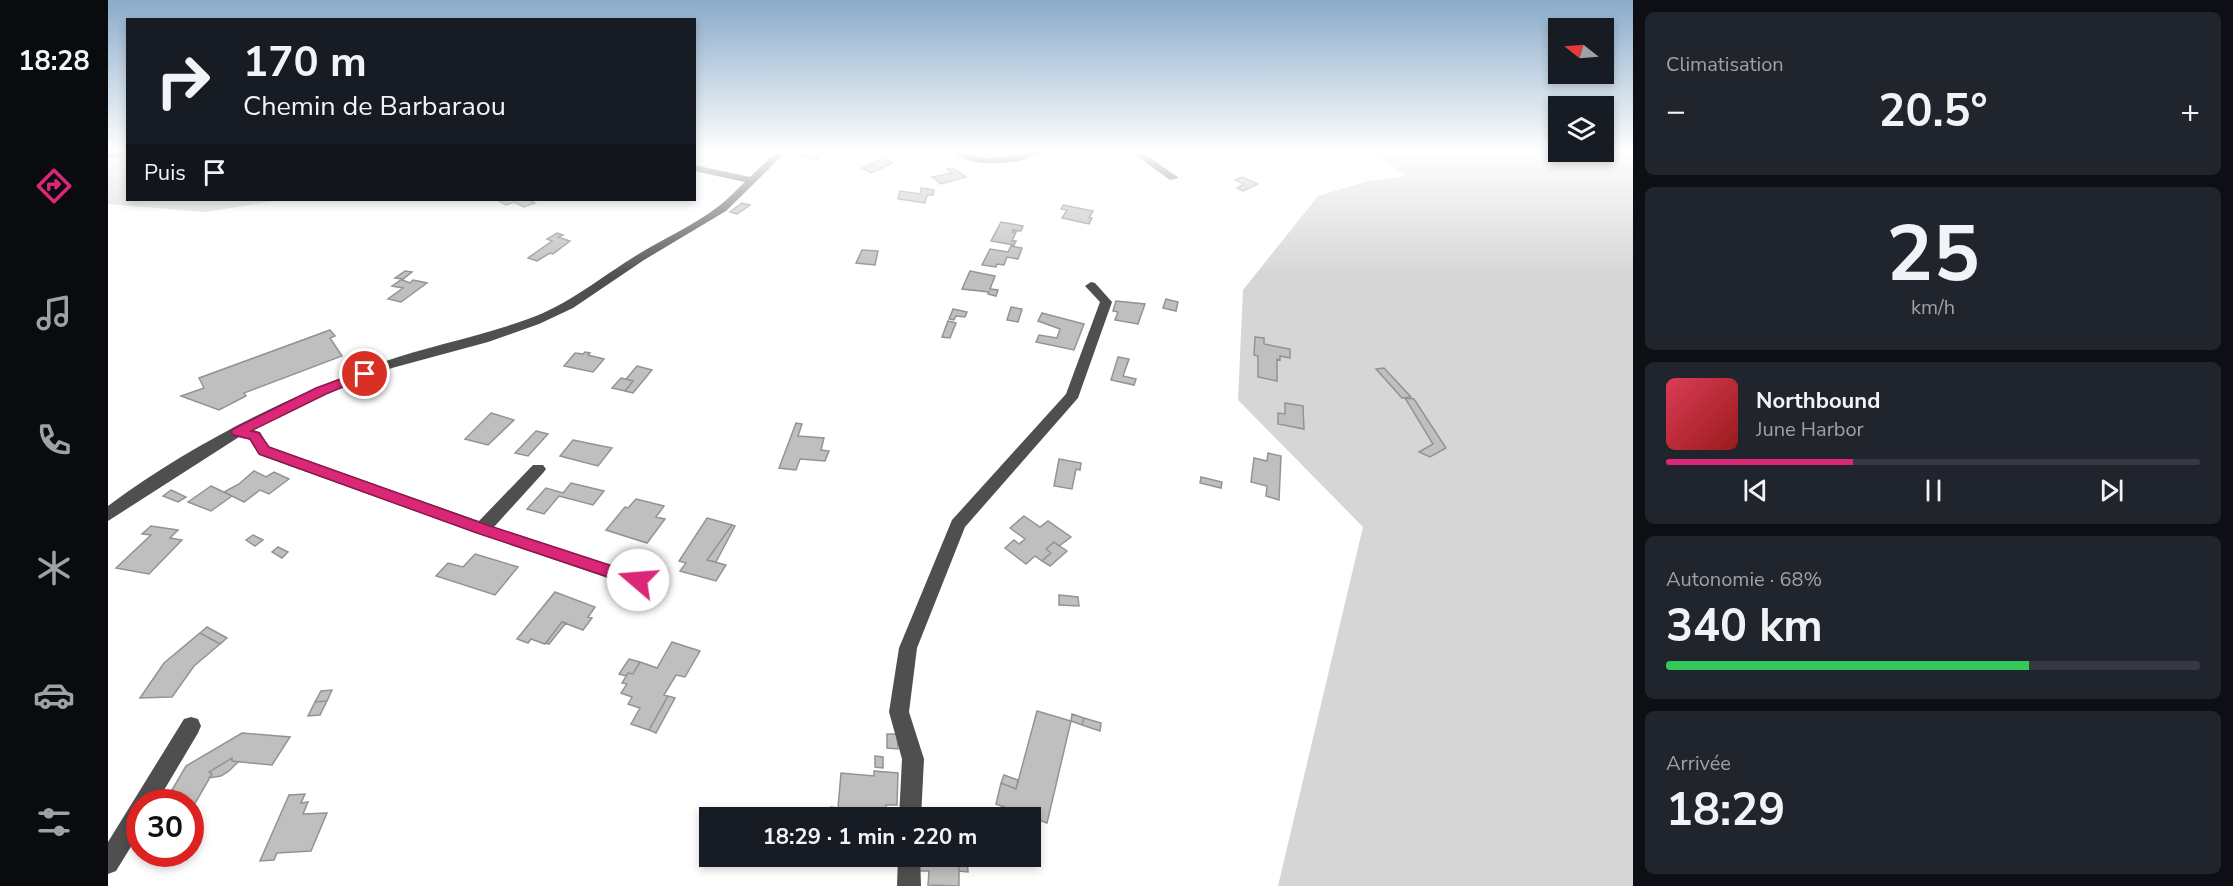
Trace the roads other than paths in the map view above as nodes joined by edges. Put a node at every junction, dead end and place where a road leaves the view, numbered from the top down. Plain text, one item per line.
1 (738, 193) edge
2 (1091, 286) dead end
3 (237, 432) junction
4 (538, 469) dead end
5 (108, 515) edge
6 (482, 529) junction
7 (638, 580) dead end
8 (191, 726) dead end
9 (153, 789) edge
10 (911, 807) edge
11 (126, 834) edge
12 (108, 863) edge
13 (909, 867) edge
14 (909, 886) edge

1 - 3 street
2 - 10 street
3 - 5 street
3 - 6 street
4 - 6 street
6 - 7 street
8 - 9 street
11 - 12 street
13 - 14 street

